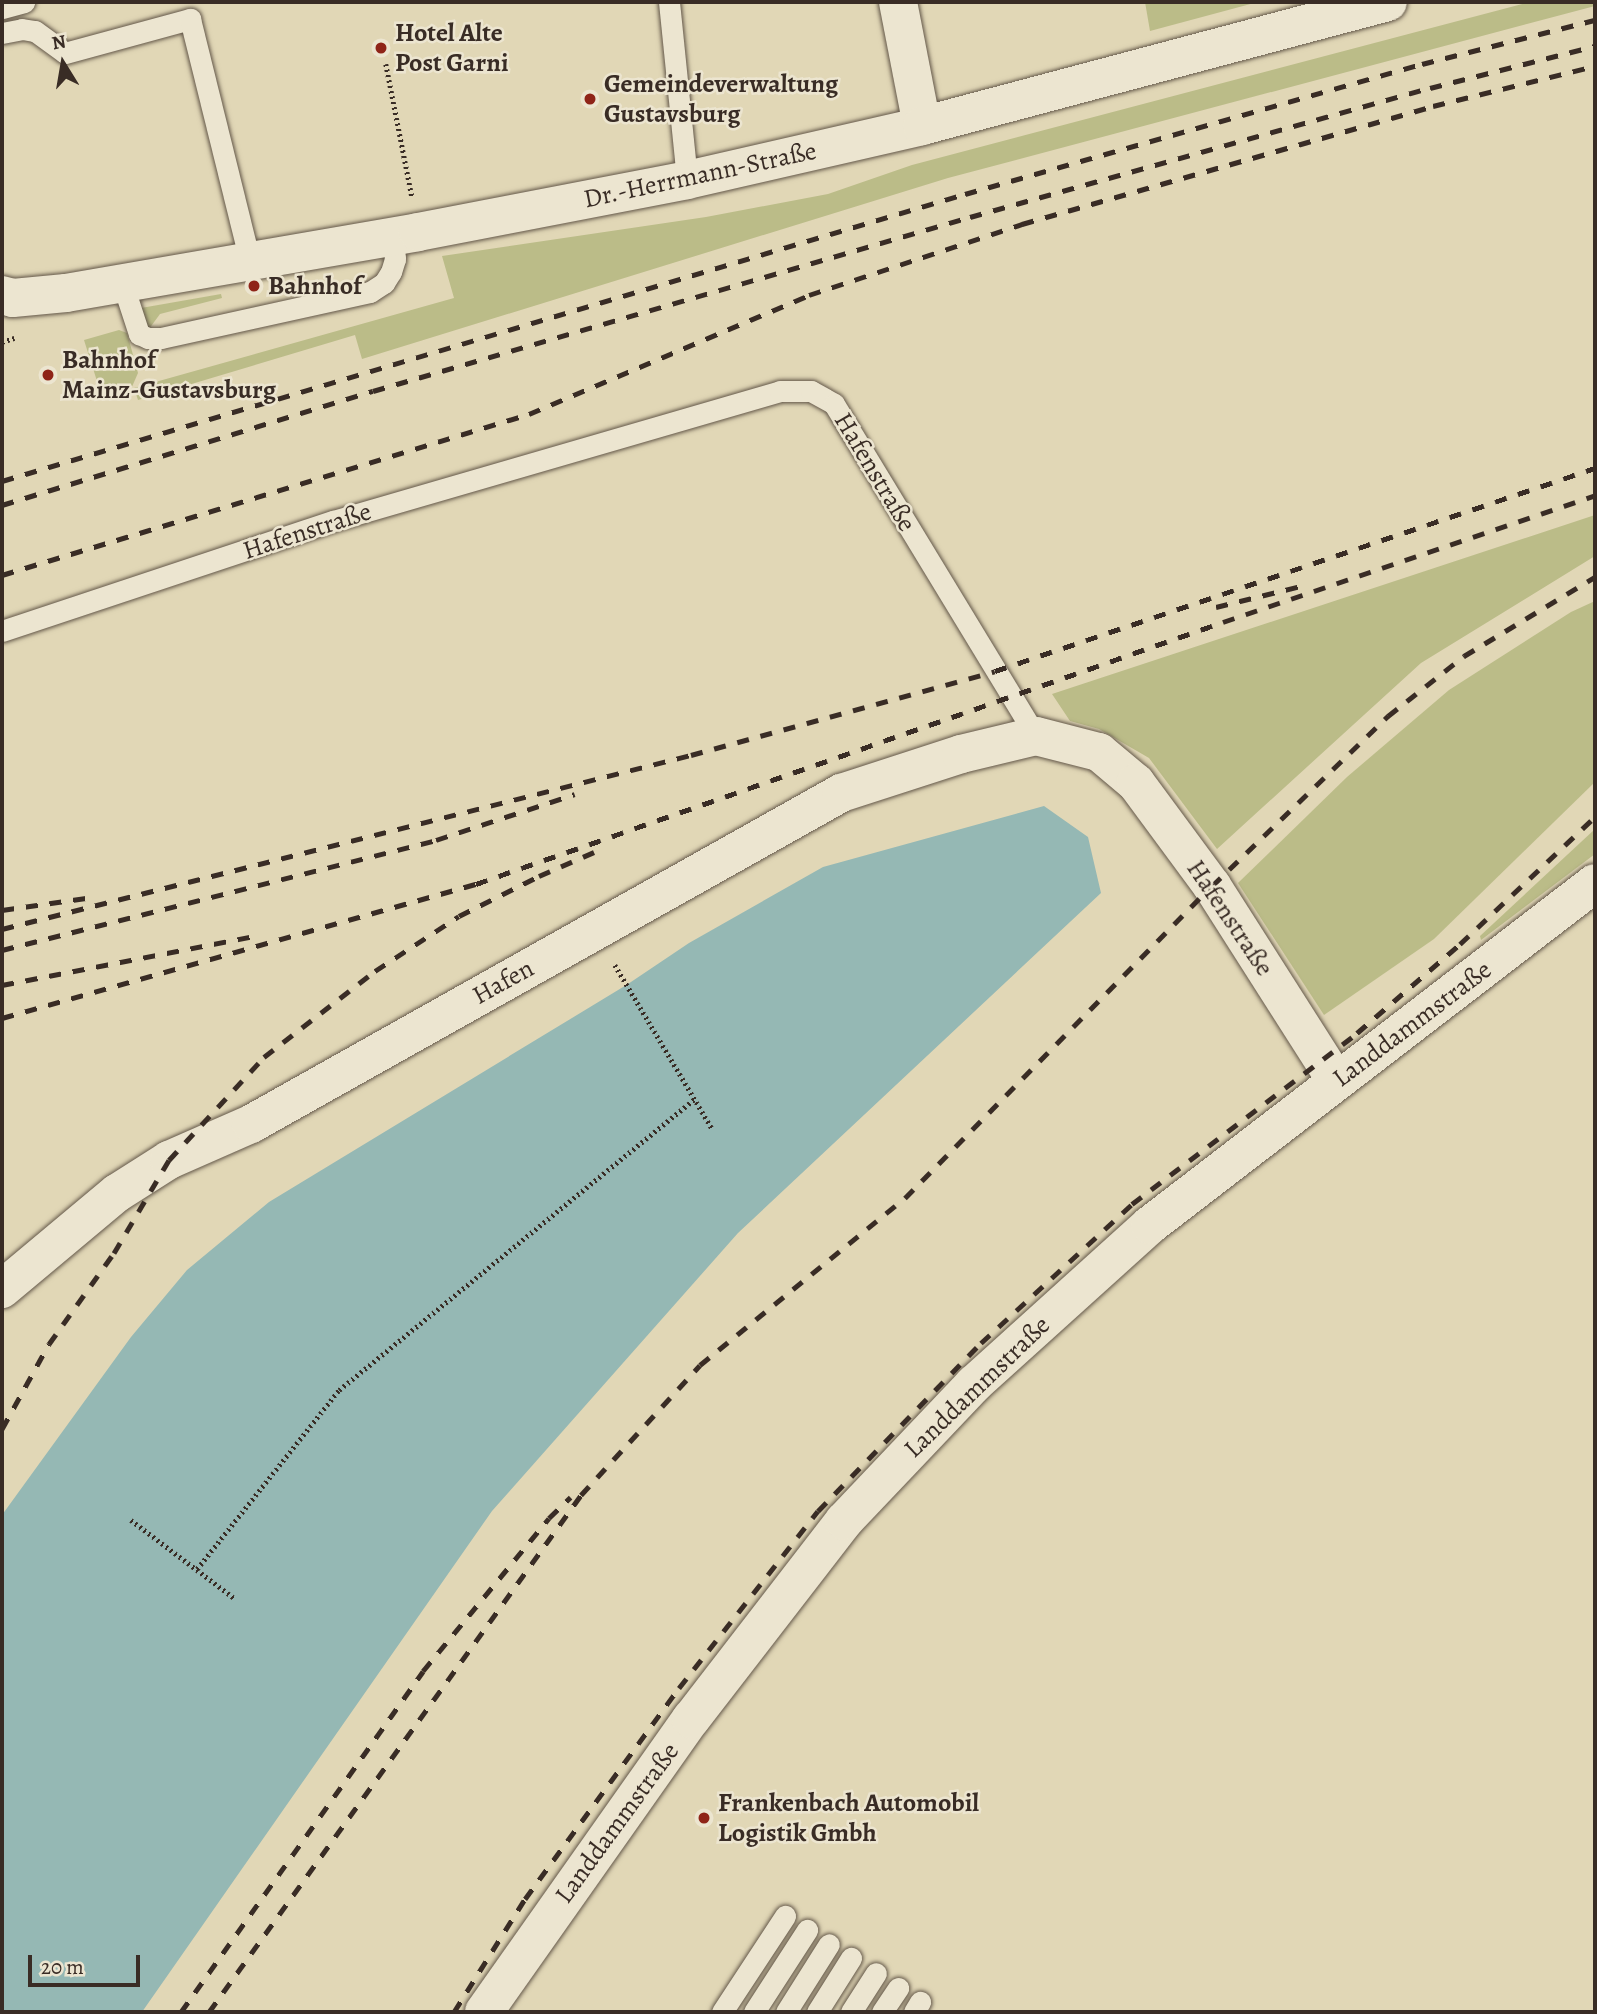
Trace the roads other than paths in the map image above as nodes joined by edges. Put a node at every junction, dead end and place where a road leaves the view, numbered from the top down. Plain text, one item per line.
1 (24, 2) edge
2 (669, 2) edge
3 (898, 2) edge
4 (1388, 2) edge
5 (2, 8) edge
6 (2, 33) edge
7 (922, 126) junction
8 (687, 180) junction
9 (405, 234) junction
10 (250, 261) junction
11 (122, 282) junction
12 (2, 295) edge
13 (2, 631) edge
14 (1036, 736) junction
15 (1595, 883) edge
16 (1336, 1081) junction
17 (2, 1289) edge
18 (868, 1971) edge
19 (484, 2012) edge
20 (722, 2012) edge
21 (740, 2012) edge
22 (754, 2012) edge
23 (770, 2012) edge
24 (786, 2012) edge
25 (801, 2012) edge
26 (817, 2012) edge
27 (834, 2012) edge
28 (850, 2012) edge
29 (866, 2012) edge
30 (882, 2012) edge

1 - 5 lane
2 - 8 lane
3 - 7 street
4 - 7 street, Dr.-Herrmann-Straße
6 - 10 lane
7 - 8 street, Dr.-Herrmann-Straße
8 - 9 street, Dr.-Herrmann-Straße
9 - 10 street, Dr.-Herrmann-Straße
9 - 11 lane
10 - 11 street, Dr.-Herrmann-Straße
11 - 12 street, Dr.-Herrmann-Straße
13 - 14 lane, Hafenstraße
14 - 16 street, Hafenstraße
14 - 17 street, Hafen
15 - 16 street, Landdammstraße
16 - 19 street, Landdammstraße
18 - 20 lane
18 - 21 lane
18 - 22 lane
18 - 23 lane
18 - 24 lane
18 - 25 lane
18 - 26 lane
18 - 27 lane
18 - 28 lane
18 - 29 lane
18 - 30 lane

